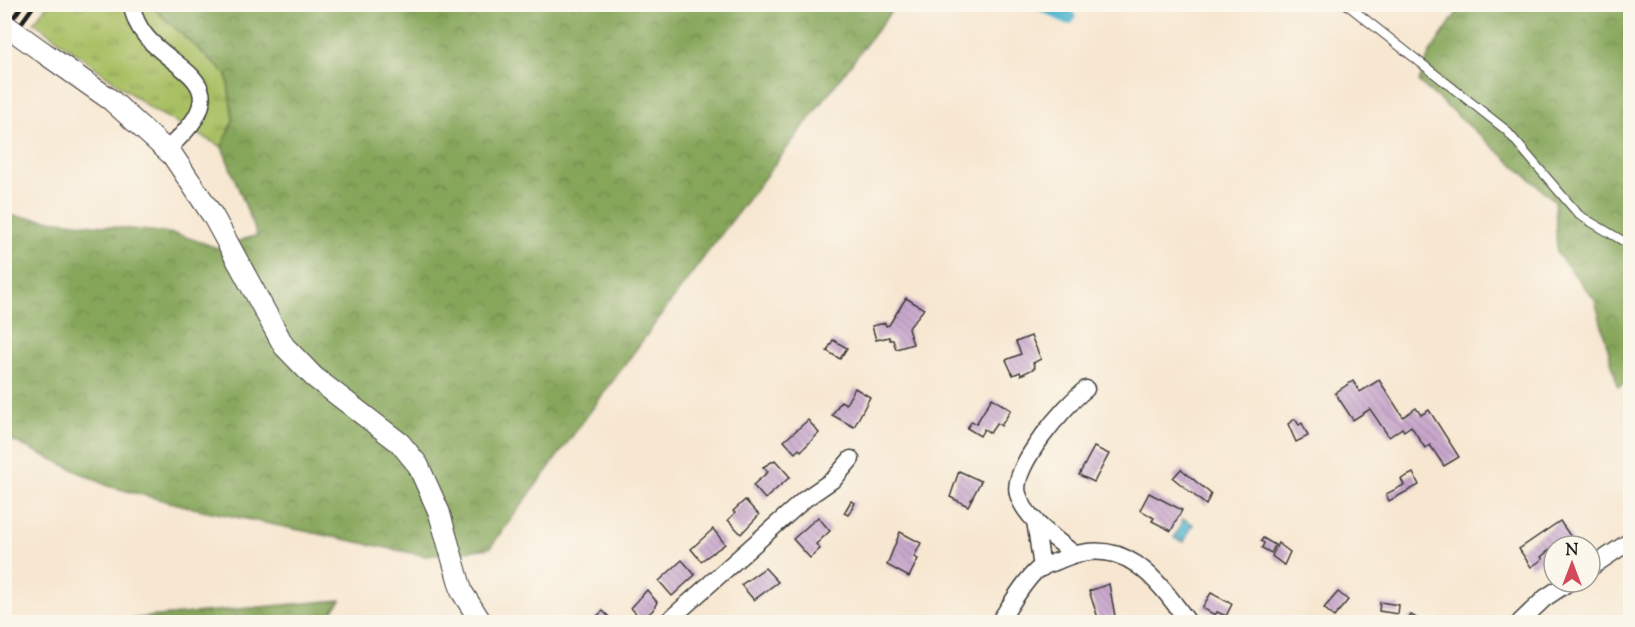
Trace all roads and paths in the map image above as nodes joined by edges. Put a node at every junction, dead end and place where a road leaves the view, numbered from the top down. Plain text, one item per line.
1 (132, 4) edge
2 (1346, 4) edge
3 (1629, 4) edge
4 (4, 24) edge
5 (1630, 26) edge
6 (166, 149) junction
7 (1630, 245) edge
8 (1086, 388) dead end
9 (851, 459) dead end
10 (1035, 520) junction
11 (1630, 541) edge
12 (1074, 554) junction
13 (1602, 560) edge
14 (1042, 568) junction
15 (1551, 594) edge
16 (481, 622) edge
17 (667, 622) edge
18 (999, 622) edge
19 (1188, 622) edge
20 (1520, 622) edge

1 - 6 street
2 - 7 lane
3 - 5 lane
4 - 6 street, bridge
6 - 16 street
8 - 10 street
9 - 17 street
10 - 12 street
10 - 14 street
11 - 13 street
12 - 14 street
12 - 19 street
14 - 18 street
15 - 20 street

